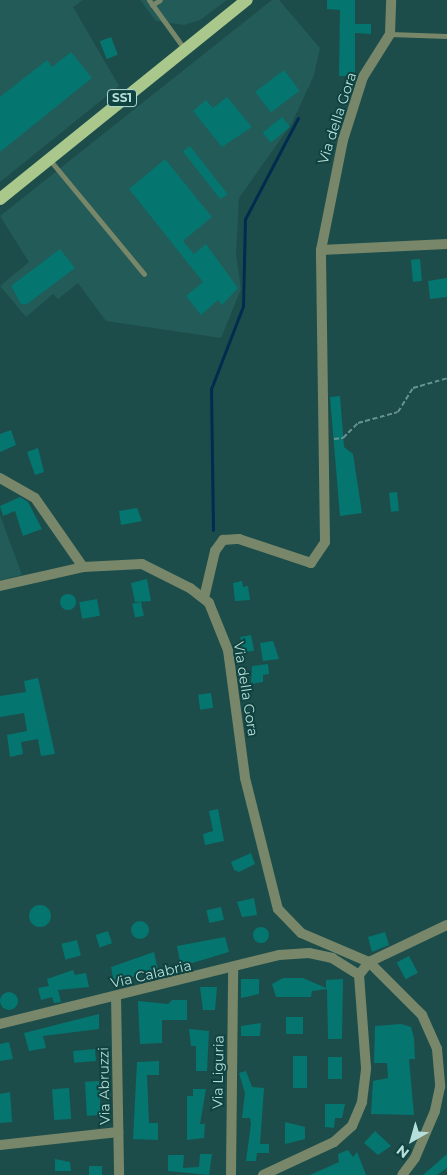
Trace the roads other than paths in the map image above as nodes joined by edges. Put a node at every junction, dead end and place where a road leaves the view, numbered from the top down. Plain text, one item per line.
1 (160, 0) edge
2 (247, 0) edge
3 (391, 0) edge
4 (151, 2) edge
5 (390, 34) junction
6 (447, 36) edge
7 (183, 47) junction
8 (49, 159) junction
9 (0, 199) edge
10 (447, 244) edge
11 (321, 250) junction
12 (144, 274) dead end
13 (0, 478) edge
14 (83, 567) junction
15 (0, 586) edge
16 (204, 598) junction
17 (447, 925) edge
18 (313, 938) junction
19 (309, 953) junction
20 (370, 962) junction
21 (233, 970) junction
22 (359, 975) junction
23 (116, 996) junction
24 (0, 1024) edge
25 (444, 1087) edge
26 (118, 1132) junction
27 (0, 1145) edge
28 (119, 1175) edge
29 (231, 1175) edge
30 (263, 1175) edge
31 (402, 1175) edge

1 - 4 lane
2 - 7 main road, SS1
3 - 5 street
4 - 7 lane
5 - 6 lane
5 - 11 street, Via della Gora
7 - 8 main road, SS1
8 - 9 main road, SS1
8 - 12 lane
10 - 11 street
11 - 16 street, Via della Gora
13 - 14 street
14 - 15 street
14 - 16 street
16 - 18 street, Via della Gora
17 - 20 street
18 - 19 street
18 - 20 street, Via della Gora
19 - 21 street, Via Calabria
19 - 22 street, Via Calabria
20 - 22 street
20 - 25 street
21 - 23 street, Via Calabria
21 - 29 street, Via Liguria
22 - 30 street
23 - 24 street, Via Calabria
23 - 26 street, Via Abruzzi
25 - 31 street
26 - 27 street
26 - 28 street, Via Abruzzi

